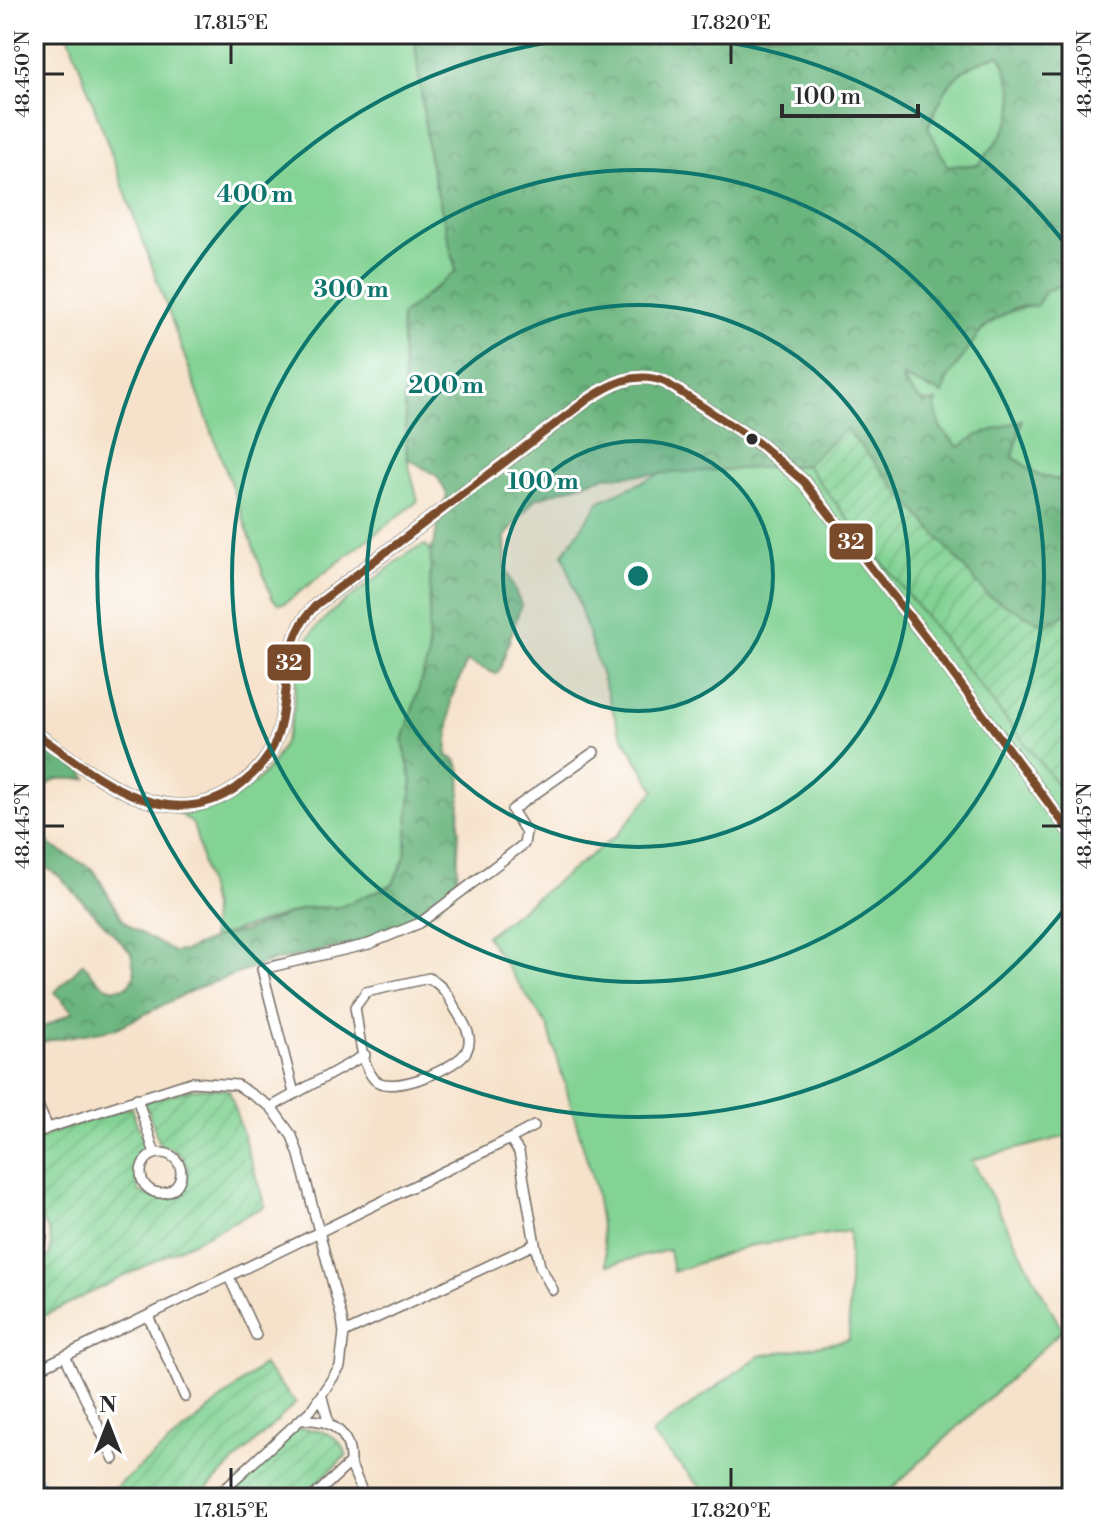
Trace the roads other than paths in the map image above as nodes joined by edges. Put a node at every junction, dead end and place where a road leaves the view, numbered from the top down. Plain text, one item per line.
1 (34, 732) edge
2 (594, 752) dead end
3 (1072, 835) edge
4 (365, 1055) junction
5 (294, 1093) junction
6 (34, 1097) edge
7 (137, 1098) junction
8 (271, 1107) junction
9 (534, 1126) dead end
10 (48, 1128) junction
11 (34, 1135) edge
12 (510, 1139) junction
13 (155, 1154) junction
14 (34, 1224) edge
15 (320, 1232) junction
16 (535, 1244) junction
17 (34, 1255) edge
18 (229, 1277) junction
19 (553, 1290) dead end
20 (148, 1316) junction
21 (344, 1333) junction
22 (256, 1335) dead end
23 (65, 1356) junction
24 (34, 1371) edge
25 (185, 1397) dead end
26 (322, 1397) junction
27 (296, 1420) junction
28 (329, 1424) junction
29 (114, 1459) dead end
30 (350, 1463) junction
31 (214, 1498) edge
32 (312, 1498) edge
33 (365, 1498) edge

1 - 3 main road
2 - 5 street
4 - 4 street
4 - 5 street
5 - 8 street
6 - 10 street
7 - 8 street
7 - 10 street
7 - 13 street
8 - 15 street
9 - 12 street
10 - 11 street
12 - 15 street
12 - 16 street
13 - 13 street
14 - 17 street
15 - 18 street
15 - 21 street
16 - 19 street
16 - 21 street
18 - 20 street
18 - 22 street
20 - 23 street
20 - 25 street
21 - 26 street
23 - 24 street
23 - 29 street
26 - 27 street
26 - 28 street
27 - 28 street
27 - 31 street
28 - 30 street
30 - 32 street
30 - 33 street

